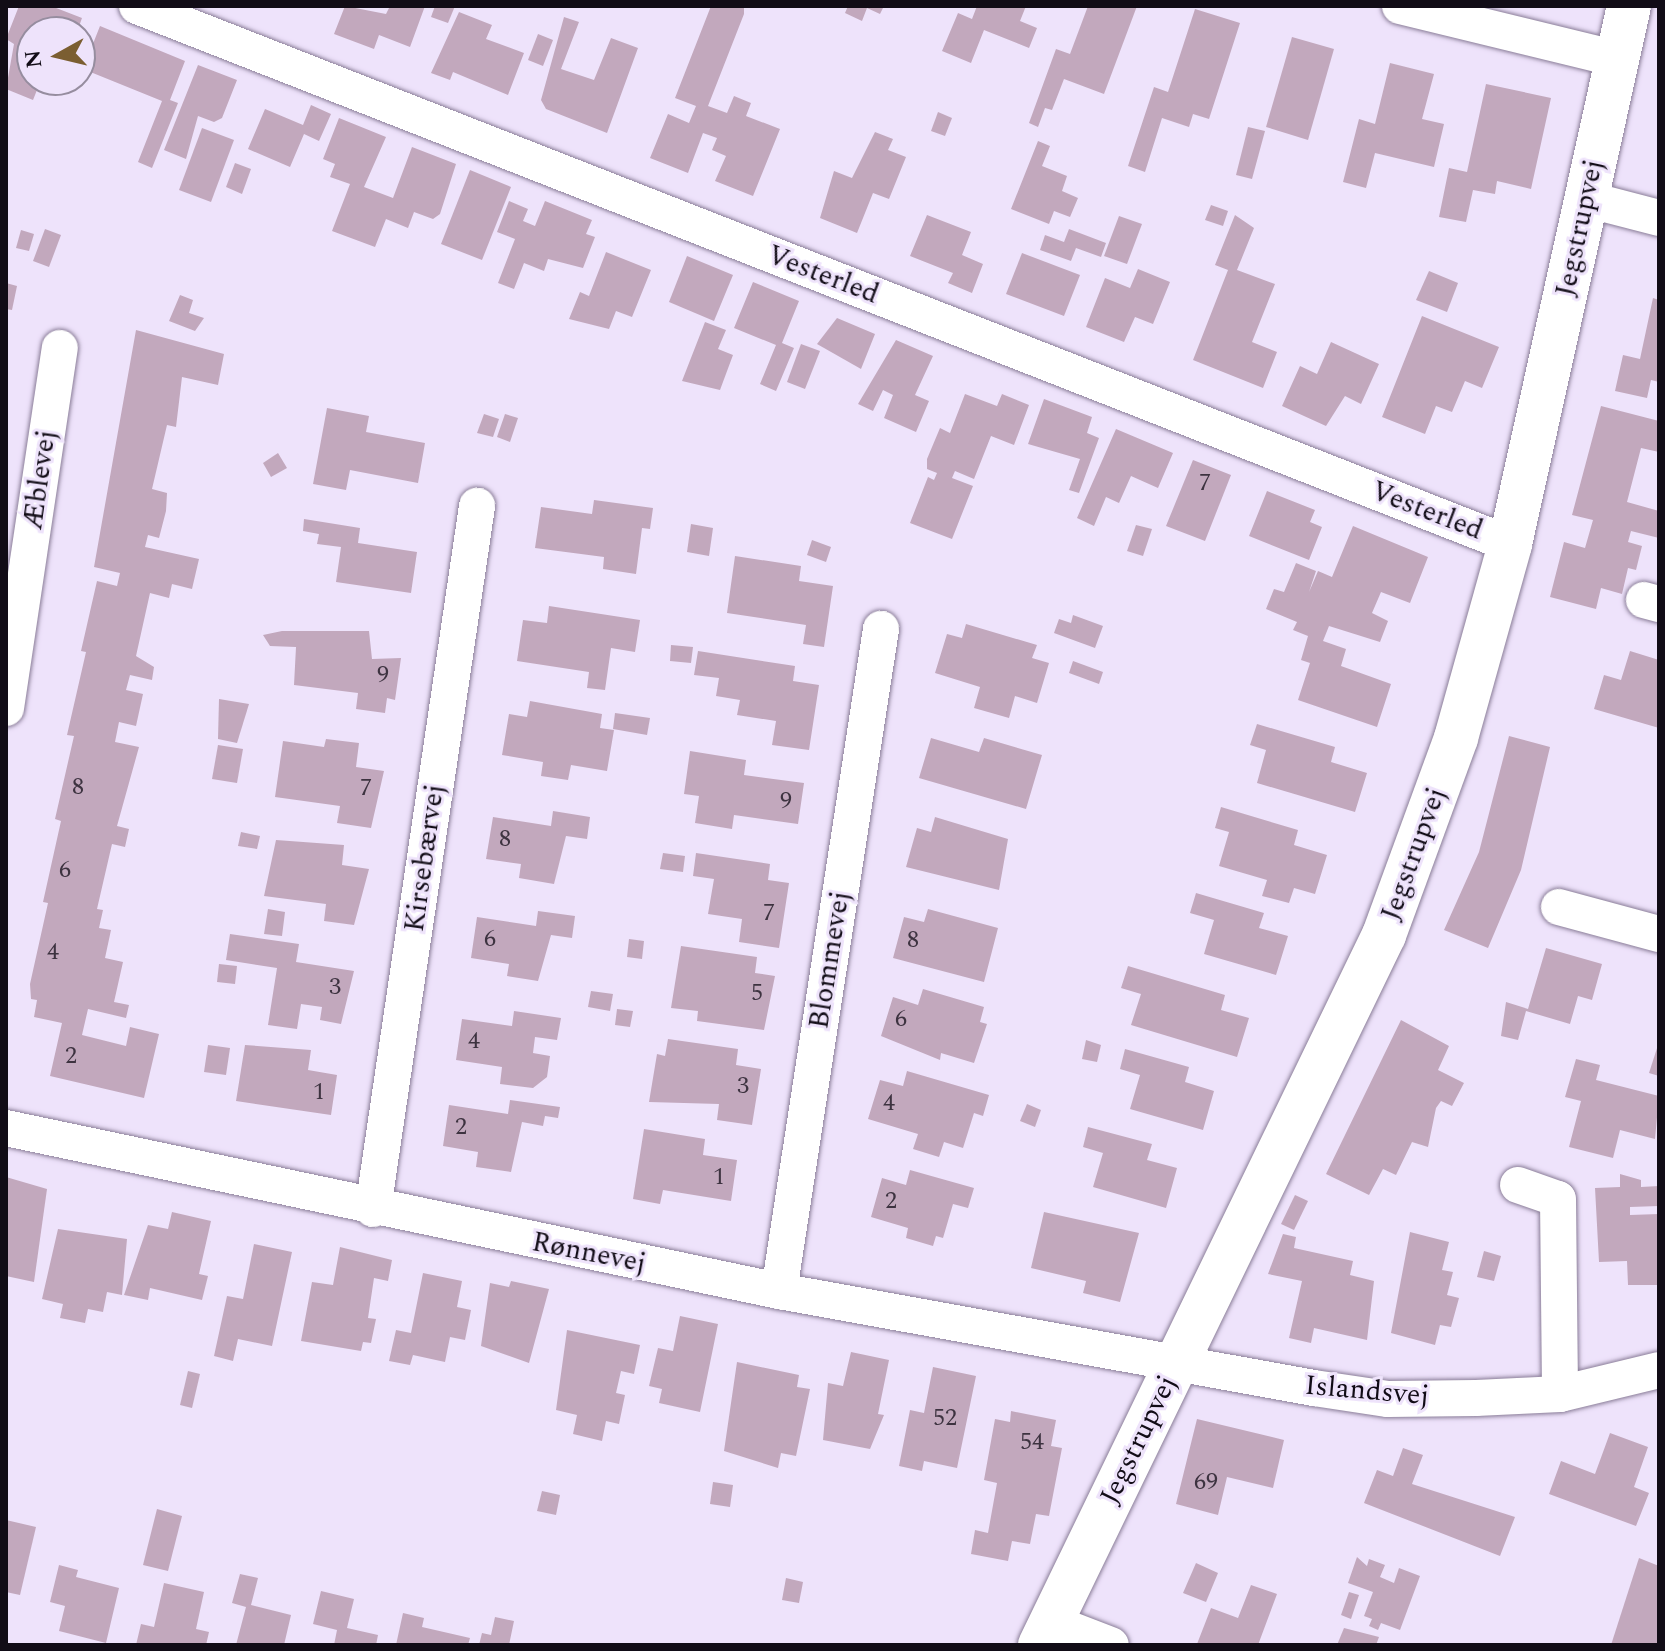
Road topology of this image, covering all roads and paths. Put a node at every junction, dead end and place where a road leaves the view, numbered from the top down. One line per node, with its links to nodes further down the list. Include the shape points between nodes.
1 (137, 6): 9 (street, Vesterled)
2 (1400, 6): 4 (street)
3 (1629, 6): 4 (street, Jegstrupvej)
4 (1617, 59): 5 (street, Jegstrupvej)
5 (1586, 199): 6 (street); 9 (street, Jegstrupvej)
6 (1659, 218)
7 (60, 348): 11 (street, Æblevej)
8 (477, 506): 16 (street, Kirsebærvej)
9 (1510, 544): 18 (street, Jegstrupvej, via 1456,738 1384,935)
10 (881, 629): 17 (street, Blommevej)
11 (6, 708)
12 (1559, 907): 13 (street)
13 (1659, 934)
14 (6, 1128): 16 (street, Rønnevej)
15 (1518, 1185): 20 (street, via 1558,1199)
16 (373, 1209): 17 (street, Rønnevej)
17 (779, 1291): 18 (street, Rønnevej)
18 (1175, 1364): 20 (street, Islandsvej, via 1388,1399); 21 (street, Jegstrupvej)
19 (1659, 1370): 20 (street, Islandsvej)
20 (1560, 1394)
21 (1045, 1634): 22 (street)
22 (1111, 1645)

